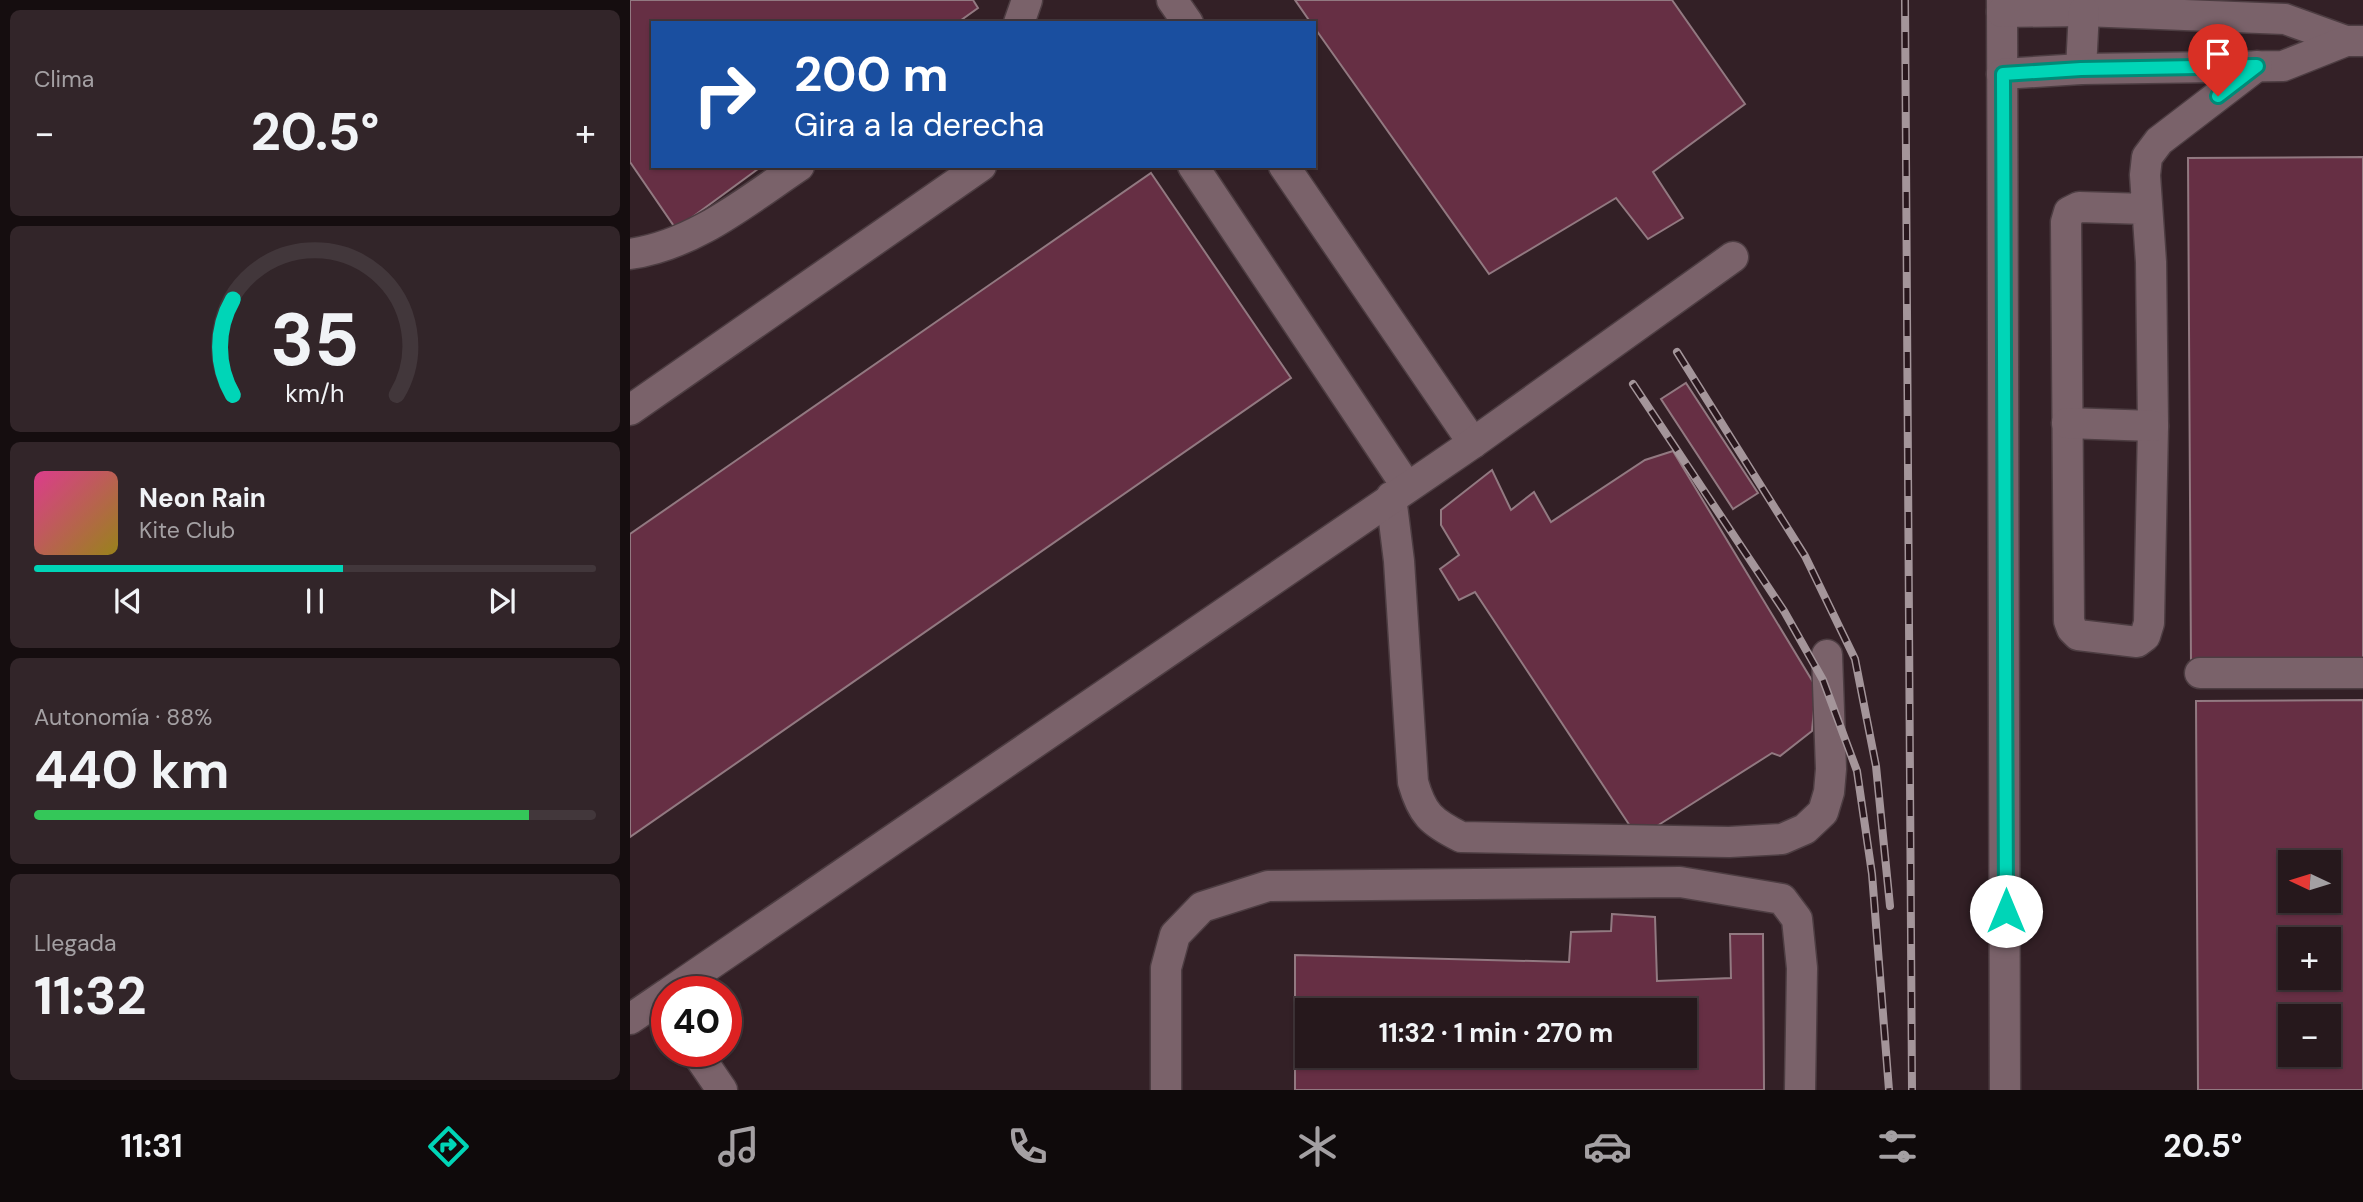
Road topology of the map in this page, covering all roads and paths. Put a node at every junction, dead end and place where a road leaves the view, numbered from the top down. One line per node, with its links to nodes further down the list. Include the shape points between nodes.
1 (1027, 0): 5 (street)
2 (1172, 0): 6 (street)
3 (2002, 6): 4 (street); 10 (street)
4 (2084, 10): 7 (street, via 2285,19); 9 (street)
5 (1020, 21)
6 (1187, 21)
7 (2354, 41): 8 (street, via 2283,66)
8 (2257, 66): 9 (street); 15 (street, via 2159,141 2147,157)
9 (2081, 69): 10 (street)
10 (2003, 74): 33 (street)
11 (796, 168): 16 (street, via 689,236)
12 (978, 168): 18 (street)
13 (1194, 168): 22 (street)
14 (1285, 168): 21 (street)
15 (2146, 209): 19 (street, via 2079,208 2069,212); 20 (street, via 2151,262)
16 (630, 254)
17 (1733, 257): 21 (street)
18 (630, 410)
19 (2067, 423): 20 (street); 20 (street, via 2068,610 2072,629 2090,638 2137,642 2145,636 2149,623)
20 (2152, 426)
21 (1473, 443): 22 (street)
22 (1399, 492): 23 (street, via 1413,782 1420,806 1435,824 1461,837 1729,842 1782,839 1805,829 1822,812 1829,792); 26 (street)
23 (1828, 655)
24 (2200, 673): 25 (street)
25 (2363, 673)
26 (699, 976)
27 (651, 1007): 28 (street)
28 (630, 1019)
29 (706, 1067): 30 (street)
30 (722, 1090)
31 (1166, 1090): 32 (street, via 1166,968 1175,936 1202,907 1268,886 1680,882 1782,899 1797,919 1802,968)
32 (1800, 1090)
33 (2005, 1090)

